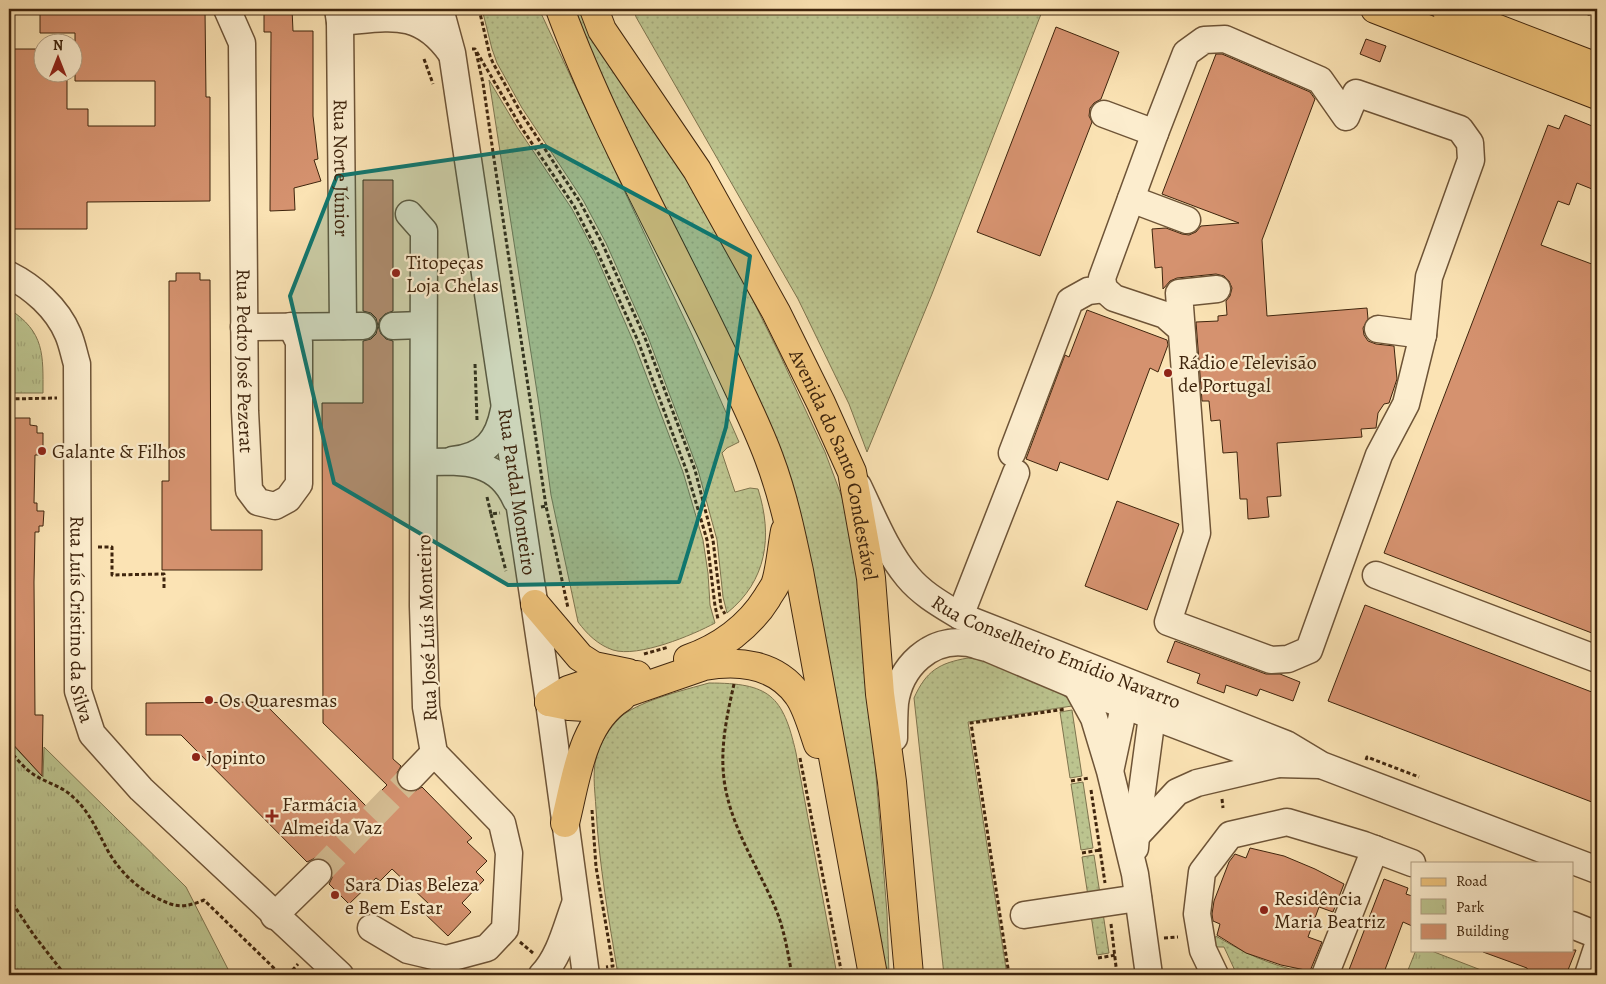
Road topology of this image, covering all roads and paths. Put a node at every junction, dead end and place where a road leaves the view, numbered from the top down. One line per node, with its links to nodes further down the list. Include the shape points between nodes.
1 (227, 9): 31 (street, Rua Pedro José Pezerat, via 242,43)
2 (440, 9): 15 (street, Rua Pardal Monteiro)
3 (479, 9): 53 (path, via 493,63 521,113 580,202 645,338 695,470 713,540 721,607)
4 (560, 9): 46 (main road, via 609,124 735,381 769,458)
5 (594, 9): 42 (main road, Avenida do Santo Condestável, via 602,30 697,170 776,312)
6 (1375, 9): 19 (main road)
7 (1446, 9): 17 (main road)
8 (1575, 9): 10 (path)
9 (1534, 10): 10 (path)
10 (1580, 11): 13 (path)
11 (396, 13): 12 (street); 15 (street, via 429,28 442,40)
12 (339, 15): 28 (street, Rua Norte Júnior, via 353,326)
13 (1597, 17)
14 (421, 51): 16 (path)
15 (463, 51): 16 (path); 38 (street, Rua Pardal Monteiro); 44 (path, via 483,83); 53 (path, via 521,127 574,206 596,249 638,341 688,472 707,540 719,627)
16 (424, 59): 18 (path)
17 (1597, 67)
18 (433, 86)
19 (1597, 94)
20 (1104, 114): 21 (street)
21 (1155, 133): 22 (street); 34 (street, via 1186,53 1204,40 1225,39 1320,80 1346,117 1356,93 1460,129 1470,143 1470,160 1429,277)
22 (1131, 199): 24 (street); 27 (street, via 1102,278)
23 (409, 214): 30 (street, Rua José Luís Monteiro, via 424,231)
24 (1187, 220)
25 (9, 275): 36 (street, Rua Luís Cristino da Silva, via 38,293 68,333 77,364)
26 (1217, 289): 32 (street, via 1179,293)
27 (1093, 292): 32 (street, via 1165,315); 39 (street); 52 (street, via 1070,301)
28 (291, 326): 31 (street); 31 (street, Rua Pedro José Pezerat, via 299,342 299,484 288,499 275,506 258,502 249,490)
29 (393, 326): 30 (street)
30 (422, 326): 41 (street, Rua José Luís Monteiro)
31 (244, 327)
32 (1181, 329): 34 (street, via 1197,533 1168,622 1271,660 1288,659 1308,650 1380,455 1406,404)
33 (1378, 329): 34 (street)
34 (1423, 335)
35 (475, 362): 40 (path)
36 (78, 398): 37 (path); 47 (street, Rua Luís Cristino da Silva)
37 (9, 399)
38 (505, 406): 41 (street, via 494,439 483,451 464,459); 45 (street, Rua Pardal Monteiro)
39 (1037, 416)
40 (477, 430)
41 (436, 462): 45 (street, via 480,465 499,474 511,488); 68 (street, Rua José Luís Monteiro, via 423,606 426,707)
42 (852, 472): 52 (street, Rua Conselheiro Emídio Navarro, via 890,550 908,577 931,598); 74 (main road, Avenida do Santo Condestável, via 872,578 880,694)
43 (485, 493): 45 (path, via 491,514)
44 (546, 506): 45 (path); 51 (path)
45 (520, 510): 50 (street, Rua Pardal Monteiro)
46 (788, 517): 53 (main road, via 775,585 749,621); 76 (main road)
47 (78, 547): 49 (path, via 112,547 112,575 164,574); 90 (street, Rua Luís Cristino da Silva, via 78,692 92,734 141,789)
48 (1376, 576): 55 (street)
49 (164, 590)
50 (535, 604): 56 (main road, via 580,657 594,666); 62 (street, Rua Pardal Monteiro)
51 (569, 613)
52 (960, 616): 61 (street, Rua Conselheiro Emídio Navarro)
53 (732, 635): 56 (main road, via 700,655)
54 (673, 646): 56 (path)
55 (1597, 659)
56 (636, 674): 62 (main road, via 585,707); 76 (main road, via 720,663 756,666 772,672 799,696); 77 (main road, via 593,730 582,753)
57 (726, 682): 58 (path)
58 (734, 682): 59 (path); 103 (path, via 723,753 728,799 777,913)
59 (742, 684)
60 (1077, 687): 63 (street, Rua Conselheiro Emídio Navarro); 71 (street, via 1094,718); 74 (street, Rua Conselheiro Emídio Navarro, via 968,643 940,645 924,652 911,664 901,681 895,702)
61 (1144, 688): 63 (street); 65 (street); 70 (street, Rua Conselheiro Emídio Navarro, via 1286,744)
62 (549, 702): 77 (street, Rua Pardal Monteiro)
63 (1124, 706): 65 (street, Rua Conselheiro Emídio Navarro); 71 (street)
64 (1060, 710): 107 (path, via 971,723)
65 (1152, 716): 69 (street, Rua Conselheiro Emídio Navarro); 78 (street)
66 (9, 750): 101 (path, via 32,774 65,790 83,807 119,867 136,885 176,906 189,906 204,900)
67 (798, 750): 104 (path)
68 (434, 753): 72 (street); 92 (street, via 502,824 509,853 505,929 487,948 446,959 408,950)
69 (1278, 764): 70 (street, Rua Conselheiro Emídio Navarro); 78 (street, via 1197,783 1177,792)
70 (1321, 765): 83 (street, Rua Conselheiro Emídio Navarro)
71 (1096, 773): 73 (path); 80 (path); 85 (street)
72 (411, 776)
73 (1071, 781)
74 (892, 782): 106 (main road, Avenida do Santo Condestável)
75 (592, 809): 99 (path, via 596,867 613,966)
76 (844, 814): 105 (main road)
77 (565, 823): 87 (street, Rua Pardal Monteiro)
78 (1136, 836): 85 (street)
79 (1375, 849): 82 (street); 110 (street, via 1287,822 1230,835 1202,872 1197,914 1203,950); 111 (street)
80 (1100, 850): 81 (path); 88 (path)
81 (1082, 853)
82 (1411, 863)
83 (1597, 870)
84 (318, 873): 90 (street)
85 (1137, 886): 88 (street); 109 (street)
86 (9, 898): 100 (path)
87 (576, 901): 98 (street, via 556,954 547,970); 99 (street, Rua Pardal Monteiro)
88 (1108, 903): 89 (street); 96 (path)
89 (1024, 915)
90 (274, 916): 102 (street, Rua Luís Cristino da Silva)
91 (1574, 926): 93 (street)
92 (371, 928)
93 (1597, 934)
94 (519, 941): 98 (path)
95 (1597, 948): 112 (street)
96 (1116, 955): 97 (path); 108 (path)
97 (1098, 958)
98 (541, 967)
99 (585, 973)
100 (65, 975)
101 (281, 975)
102 (340, 975)
103 (792, 975)
104 (842, 975)
105 (873, 975)
106 (909, 975)
107 (1009, 975)
108 (1117, 975)
109 (1149, 975)
110 (1215, 975)
111 (1325, 975)
112 (1588, 975)

